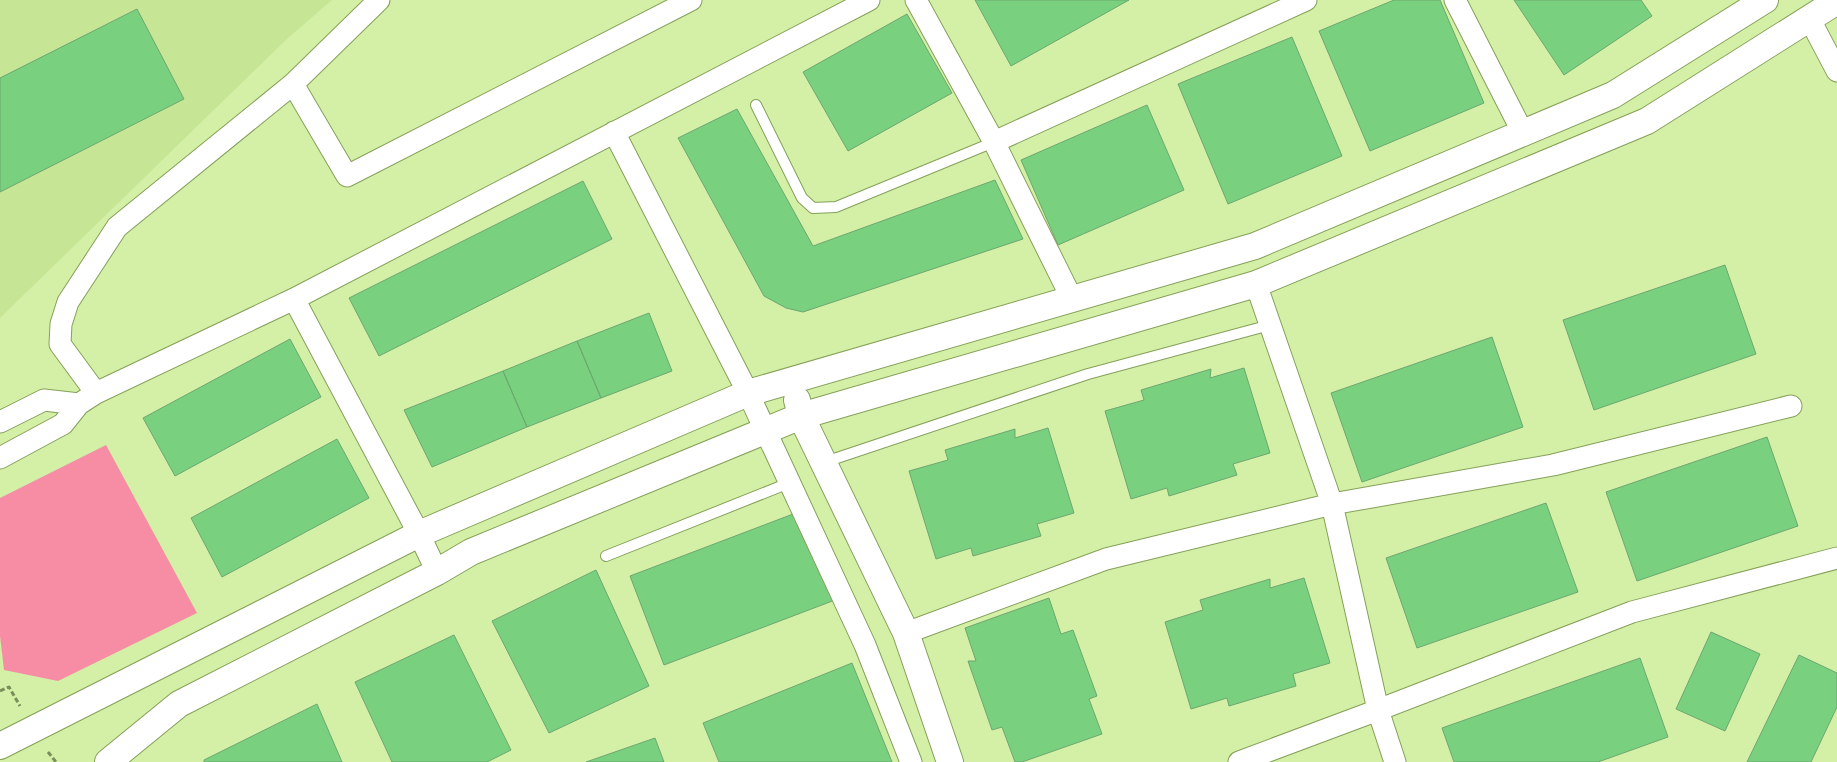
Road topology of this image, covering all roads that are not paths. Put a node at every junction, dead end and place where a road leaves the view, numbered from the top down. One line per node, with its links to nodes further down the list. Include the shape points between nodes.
1 (379, 0): 11 (street)
2 (691, 0): 11 (street, via 347,176)
3 (869, 0): 13 (street)
4 (916, 0): 15 (street)
5 (1306, 0): 15 (street)
6 (1455, 0): 14 (street)
7 (1765, 0): 14 (street, via 1613,95)
8 (1837, 1): 9 (street)
9 (1809, 18): 10 (street); 16 (street, via 1647,120)
10 (1837, 71)
11 (293, 84): 22 (street, via 117,227 68,302 61,324 60,344)
12 (756, 104): 15 (lane, via 802,198 813,208 836,207)
13 (614, 132): 17 (street); 21 (street)
14 (1523, 133): 18 (street, via 1256,246)
15 (994, 142): 18 (street)
16 (1256, 284): 19 (street); 24 (street)
17 (294, 299): 22 (street); 31 (street)
18 (1072, 299): 20 (street)
19 (1270, 325): 28 (lane, via 1088,374); 30 (street)
20 (791, 380): 21 (street); 24 (street)
21 (748, 392): 26 (street); 31 (street)
22 (87, 398): 25 (street, via 44,400); 27 (street, via 62,424)
23 (1792, 406): 30 (street, via 1554,465)
24 (801, 416): 26 (street); 28 (street)
25 (0, 422)
26 (765, 431): 29 (street); 34 (street, via 471,552)
27 (0, 458)
28 (824, 462): 35 (street)
29 (789, 483): 32 (lane); 39 (street, via 865,645)
30 (1332, 504): 35 (street, via 1106,559); 36 (street)
31 (419, 534): 34 (street); 37 (street)
32 (606, 556)
33 (1837, 558): 36 (street, via 1632,612)
34 (437, 572): 38 (street, via 178,704)
35 (906, 633): 40 (street)
36 (1378, 710): 41 (street); 42 (street)
37 (4, 748)
38 (108, 762)
39 (911, 762)
40 (950, 762)
41 (1239, 762)
42 (1395, 762)

